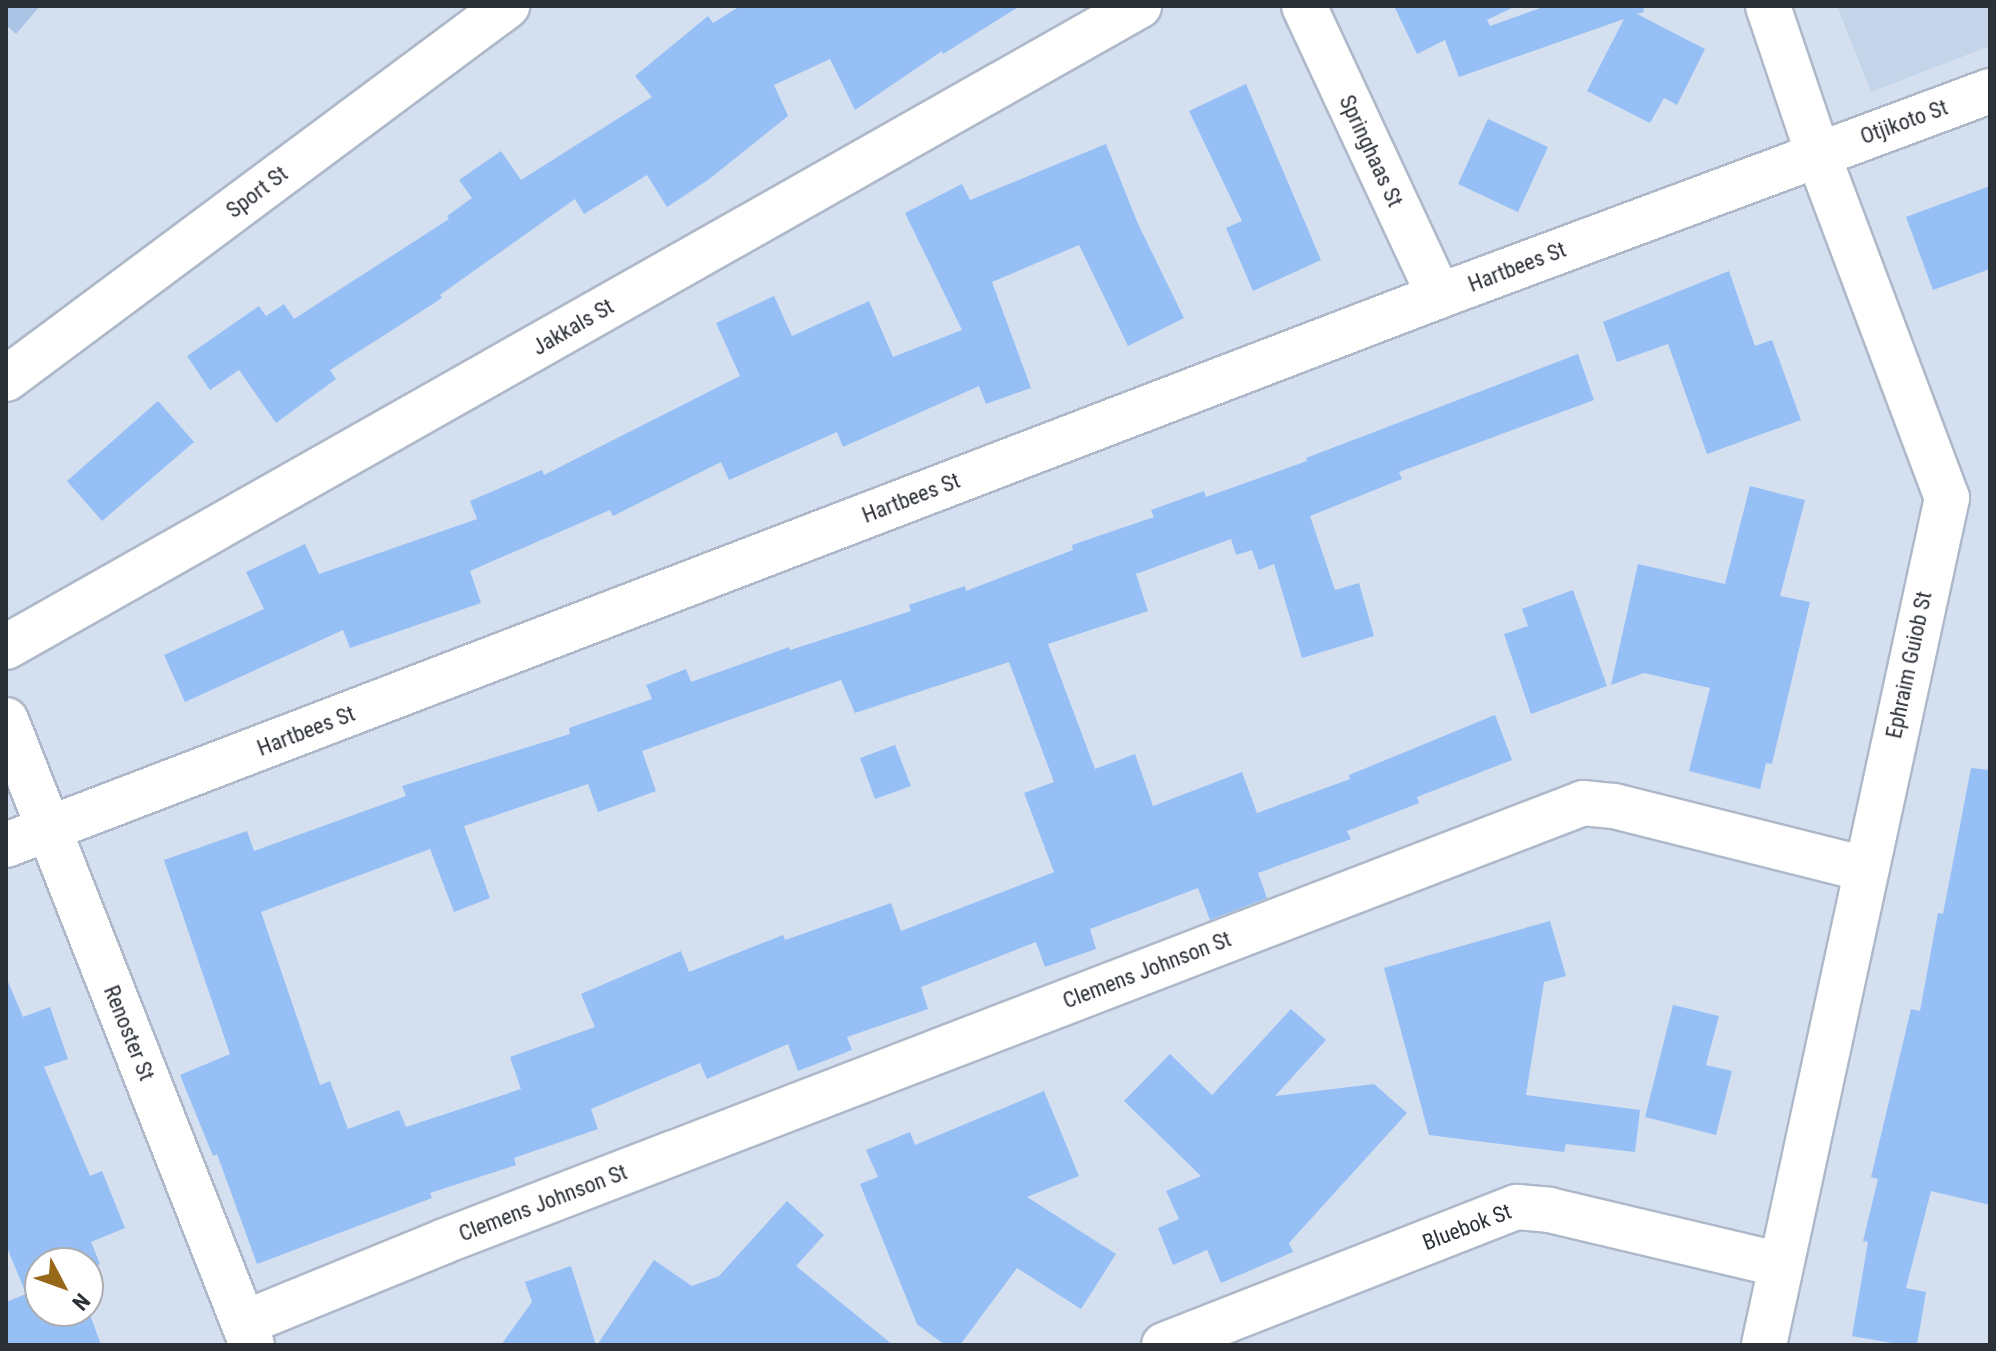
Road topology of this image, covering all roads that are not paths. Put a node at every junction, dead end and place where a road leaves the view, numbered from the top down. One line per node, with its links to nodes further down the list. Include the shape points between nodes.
1 (507, 6): 8 (street, Sport St)
2 (1139, 6): 9 (street, Jakkals St)
3 (1304, 6): 7 (street, Springhaas St)
4 (1768, 6): 6 (street, Ephraim Guiob St)
5 (1990, 91): 6 (street, Otjikoto St)
6 (1818, 154): 7 (street, Hartbees St); 13 (street, Ephraim Guiob St, via 1947,498)
7 (1439, 296): 11 (street, Hartbees St)
8 (6, 379)
9 (6, 647)
10 (6, 720): 11 (street, Renoster St)
11 (48, 830): 12 (street, Hartbees St); 15 (street, Renoster St)
12 (6, 845)
13 (1865, 869): 14 (street, Ephraim Guiob St); 15 (street, Clemens Johnson St, via 1614,806 1583,803 442,1242)
14 (1781, 1265): 16 (street, Bluebok St, via 1517,1207); 17 (street, Ephraim Guiob St)
15 (248, 1334)
16 (1164, 1345)
17 (1764, 1345)

